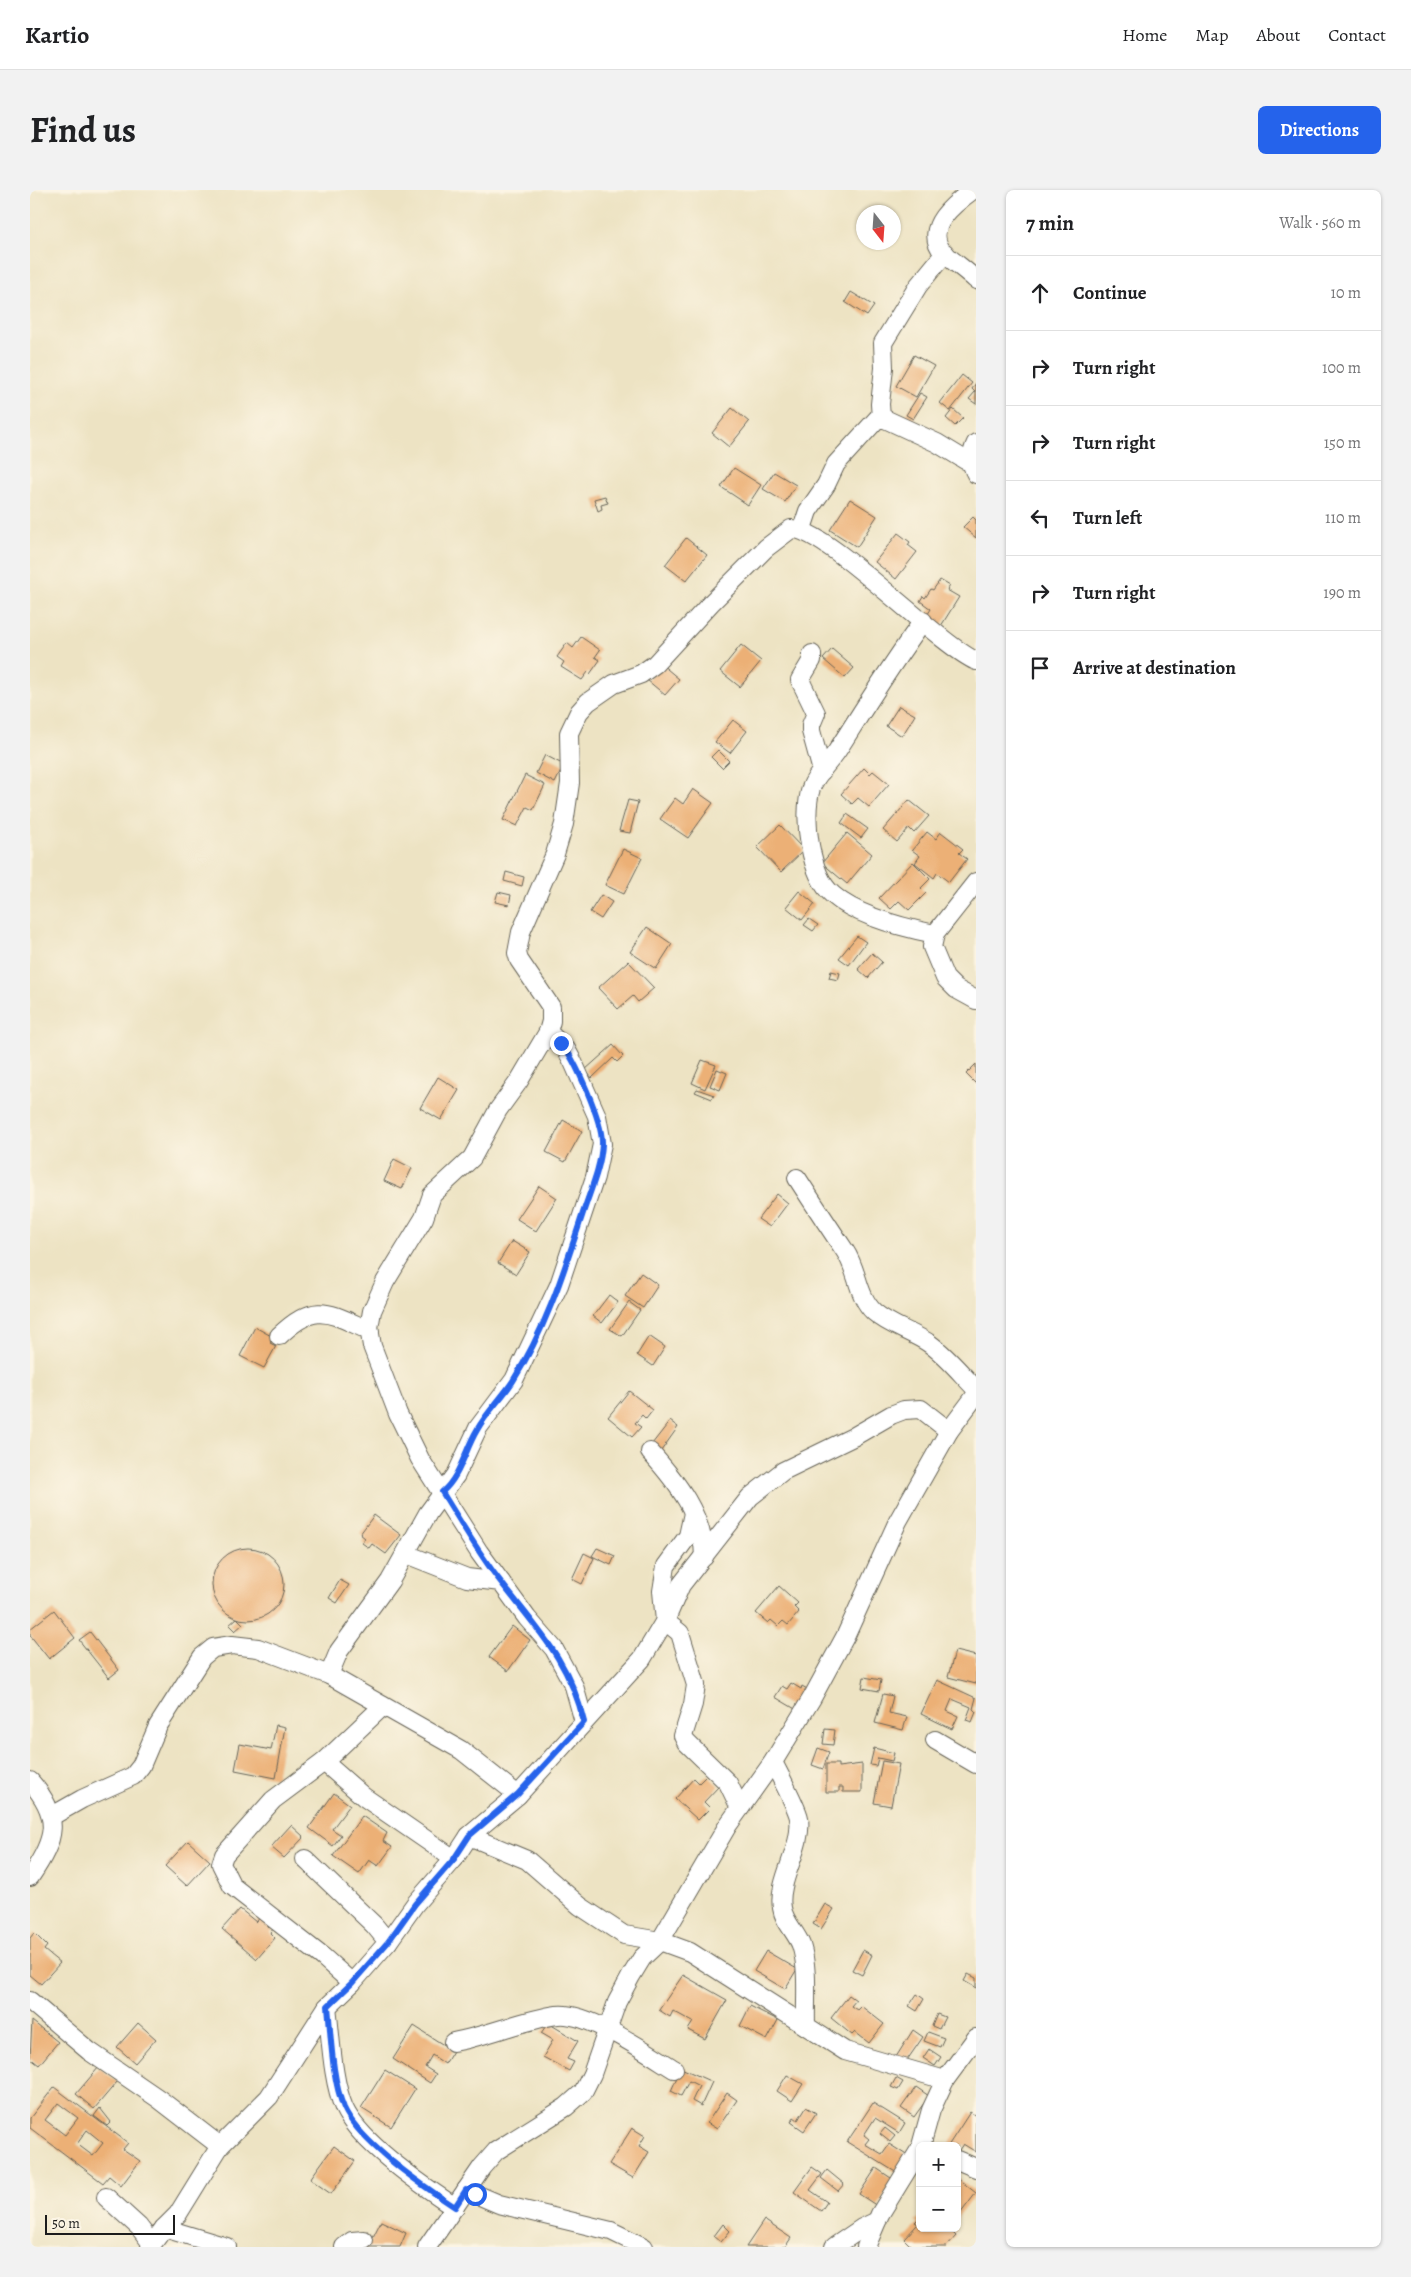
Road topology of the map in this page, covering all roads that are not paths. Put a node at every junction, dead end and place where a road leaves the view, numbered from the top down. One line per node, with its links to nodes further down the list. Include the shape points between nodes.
1 (973, 190): 2 (street, via 955,204 936,228 936,240)
2 (945, 253): 3 (street); 4 (street, via 918,286 883,344)
3 (976, 280)
4 (881, 418): 6 (street, via 937,443); 7 (street, via 836,464 808,511)
5 (976, 443): 6 (street, via 972,453)
6 (974, 467)
7 (802, 529): 8 (street); 15 (street, via 786,531 711,603 655,664 593,698 572,724 568,745 570,783 564,824 555,854 528,912 517,953 551,1007 552,1021)
8 (923, 621): 10 (street, via 951,646); 11 (street, via 895,658)
9 (812, 654): 11 (street, via 812,660 800,680 816,712 811,731)
10 (976, 661)
11 (822, 771): 13 (street, via 811,788 808,828 810,848 822,884 845,903 900,926)
12 (976, 882): 13 (street)
13 (935, 934): 14 (street, via 932,947 945,978 956,989)
14 (976, 1000)
15 (548, 1032): 17 (street, via 498,1110 472,1158 432,1195 424,1218 385,1282 372,1311); 23 (street, via 566,1049 597,1116 602,1134 600,1158 547,1314 514,1380 478,1428 456,1475)
16 (797, 1178): 19 (street, via 853,1265 865,1302 875,1312 951,1361)
17 (370, 1332): 18 (street, via 339,1316 319,1313 291,1324); 23 (street, via 372,1346 407,1433)
18 (279, 1336)
19 (976, 1390)
20 (976, 1395): 21 (street)
21 (949, 1431): 26 (street, via 921,1409 891,1415 783,1471 762,1486); 34 (street, via 898,1521 842,1642)
22 (650, 1452): 24 (street, via 670,1473)
23 (442, 1492): 25 (street); 27 (street)
24 (693, 1513): 26 (street, via 698,1521); 28 (street, via 688,1536 664,1571)
25 (406, 1554): 27 (street, via 467,1578); 29 (street, via 339,1652)
26 (704, 1557): 28 (street, via 681,1585)
27 (501, 1582): 31 (street, via 554,1649 574,1686)
28 (665, 1621): 31 (street, via 642,1659); 38 (street, via 680,1633 696,1685 683,1736 728,1783)
29 (329, 1675): 30 (street); 39 (street, via 258,1648 232,1645 213,1648 196,1664 161,1720 137,1772 126,1781 82,1799)
30 (383, 1706): 33 (street); 37 (street, via 461,1750)
31 (584, 1722): 37 (street)
32 (935, 1740): 35 (street)
33 (324, 1762): 42 (street, via 345,1783); 46 (street, via 273,1800 224,1855 221,1864 232,1886)
34 (773, 1762): 38 (street); 49 (street, via 799,1820 796,1844 782,1892 782,1907 802,1948)
35 (976, 1764)
36 (30, 1781): 39 (street, via 50,1808)
37 (518, 1794): 40 (street)
38 (740, 1808): 44 (street)
39 (52, 1816): 43 (street, via 52,1830)
40 (469, 1836): 42 (street); 44 (street, via 528,1860 580,1906 624,1936)
41 (305, 1859): 45 (street)
42 (454, 1859): 45 (street, via 415,1904)
43 (30, 1878)
44 (660, 1941): 49 (street, via 690,1952); 50 (street, via 642,1958 631,1976)
45 (388, 1942): 46 (street)
46 (352, 1983): 48 (street)
47 (30, 2001): 56 (street, via 89,2051)
48 (328, 2006): 56 (street, via 269,2097); 62 (street, via 337,2082 341,2101 352,2121 390,2160)
49 (806, 2026): 54 (street, via 845,2051)
50 (606, 2030): 52 (street, via 575,2017 559,2015 479,2038); 53 (street); 60 (street, via 583,2092 566,2107 496,2151)
51 (976, 2038): 54 (street)
52 (453, 2042)
53 (674, 2069)
54 (945, 2080): 55 (street, via 931,2110)
55 (922, 2142)
56 (220, 2146): 64 (street, via 178,2214)
57 (916, 2155): 63 (street)
58 (961, 2162): 59 (street)
59 (976, 2168)
60 (466, 2190): 62 (street); 70 (street, via 499,2204 601,2228)
61 (106, 2198): 66 (street, via 139,2227)
62 (455, 2207): 69 (street)
63 (877, 2221): 71 (street); 72 (street)
64 (164, 2228): 66 (street); 67 (street)
65 (364, 2240): 68 (street, via 352,2241)
66 (151, 2246)
67 (227, 2247)
68 (344, 2247)
69 (427, 2247)
70 (644, 2247)
71 (834, 2247)
72 (866, 2247)

